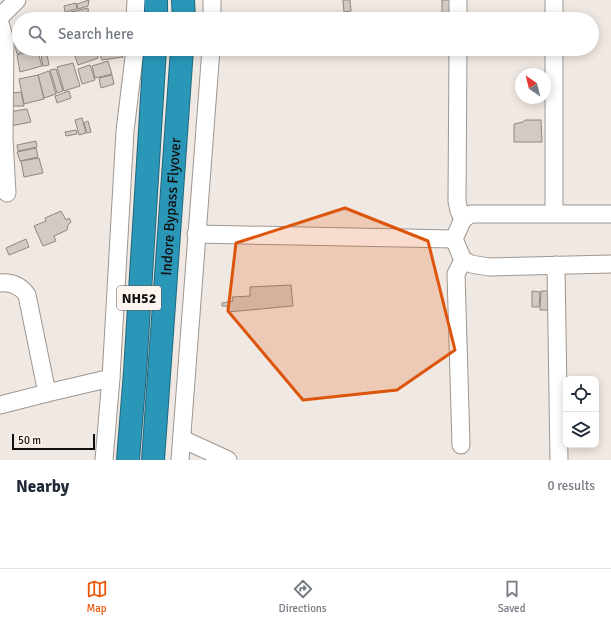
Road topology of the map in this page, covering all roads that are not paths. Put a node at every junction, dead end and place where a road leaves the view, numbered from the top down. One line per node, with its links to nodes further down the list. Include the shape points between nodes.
1 (17, 0): 14 (street)
2 (136, 0): 8 (street)
3 (156, 0): 9 (highway)
4 (183, 0): 10 (highway)
5 (212, 0): 11 (street)
6 (458, 0): 12 (street)
7 (554, 0): 13 (street)
8 (135, 12)
9 (156, 12)
10 (184, 12)
11 (212, 12)
12 (458, 12)
13 (554, 12)
14 (0, 17)
15 (0, 23): 22 (street, via 5,41 4,138)
16 (134, 56): 32 (street, via 125,131)
17 (155, 56): 39 (highway, Indore Bypass Flyover / NH52)
18 (182, 56): 40 (highway, Indore Bypass Flyover / NH52)
19 (210, 56): 26 (street)
20 (458, 56): 25 (street, via 457,201)
21 (554, 56): 23 (street)
22 (8, 193)
23 (554, 213): 24 (street); 25 (street, via 471,214)
24 (611, 214)
25 (463, 219): 27 (street)
26 (196, 234): 27 (street); 35 (street)
27 (454, 238): 28 (street)
28 (463, 260): 30 (street, via 470,264 489,267); 36 (street, via 456,274)
29 (611, 264): 30 (street)
30 (556, 265): 43 (street)
31 (0, 283): 33 (street, via 8,282 17,286 27,295)
32 (111, 378): 33 (street); 37 (street)
33 (47, 393): 34 (street)
34 (0, 405)
35 (182, 439): 38 (street); 41 (street)
36 (461, 445)
37 (104, 453)
38 (202, 454): 42 (street)
39 (128, 460)
40 (153, 460)
41 (180, 460)
42 (228, 460)
43 (559, 460)

